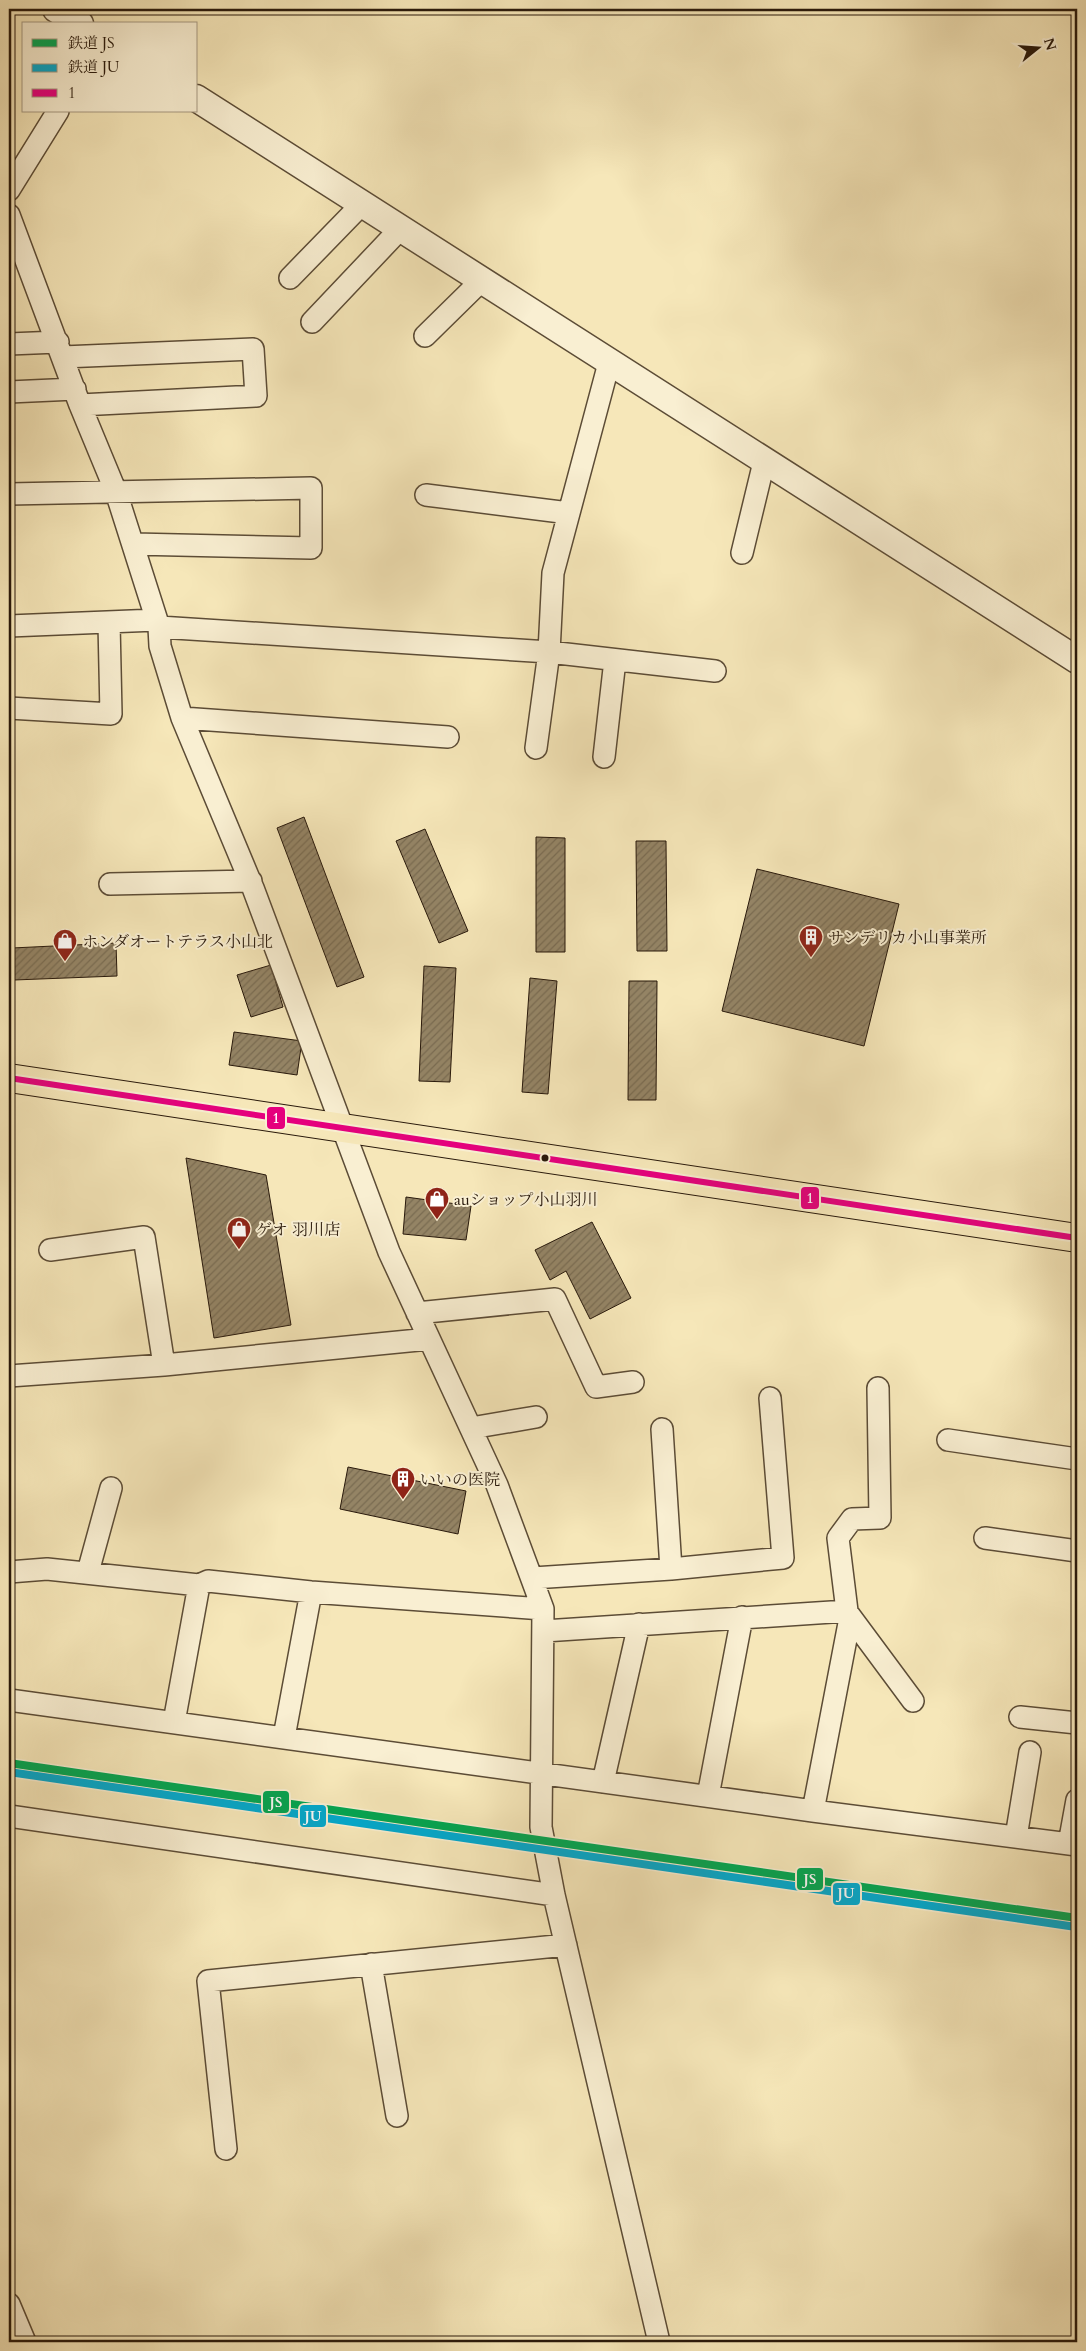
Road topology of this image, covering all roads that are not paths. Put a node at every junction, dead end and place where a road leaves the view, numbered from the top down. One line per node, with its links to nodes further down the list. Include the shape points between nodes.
1 (56, 9): 2 (street)
2 (77, 22)
3 (198, 99): 6 (street)
4 (57, 112): 5 (street)
5 (9, 190)
6 (362, 204): 8 (street); 9 (street)
7 (9, 215): 14 (street)
8 (401, 228): 10 (street); 11 (street)
9 (290, 278)
10 (482, 280): 12 (street); 15 (street)
11 (312, 322)
12 (425, 336)
13 (9, 344): 14 (street)
14 (61, 349): 17 (street); 17 (street, via 252,349 256,396)
15 (609, 363): 18 (street); 22 (street)
16 (9, 392): 17 (street)
17 (78, 397): 19 (street)
18 (764, 462): 24 (street); 30 (street)
19 (116, 492): 20 (street); 23 (street); 23 (street, via 311,488 311,548)
20 (9, 494)
21 (426, 495): 22 (street)
22 (569, 513): 28 (street, via 553,573)
23 (134, 544): 26 (street)
24 (742, 553)
25 (109, 623): 26 (street); 27 (street); 32 (street, via 111,714)
26 (158, 623): 28 (street); 33 (street, via 160,646)
27 (9, 626)
28 (549, 652): 29 (street); 35 (street)
29 (615, 660): 31 (street); 36 (street)
30 (1077, 660)
31 (715, 671)
32 (9, 708)
33 (182, 718): 34 (street); 37 (street)
34 (448, 737)
35 (536, 748)
36 (604, 757)
37 (250, 880): 38 (street); 40 (street)
38 (110, 884)
39 (9, 1078): 40 (highway)
40 (344, 1128): 41 (highway); 43 (street, via 389,1252)
41 (1077, 1238)
42 (50, 1250): 45 (street, via 144,1237)
43 (417, 1313): 44 (street); 47 (street, via 555,1299 596,1387)
44 (429, 1339): 45 (street); 51 (street)
45 (164, 1365): 46 (street)
46 (9, 1376)
47 (633, 1382)
48 (878, 1388): 65 (street, via 880,1518 852,1519 838,1538)
49 (770, 1398): 58 (street, via 783,1558)
50 (536, 1417): 51 (street)
51 (471, 1428): 61 (street, via 498,1485)
52 (662, 1429): 58 (street)
53 (948, 1440): 54 (street)
54 (1077, 1459)
55 (111, 1488): 60 (street)
56 (985, 1538): 57 (street)
57 (1077, 1551)
58 (671, 1569): 61 (street)
59 (9, 1572): 60 (street, via 47,1569)
60 (88, 1572): 62 (street)
61 (532, 1578): 64 (street)
62 (199, 1585): 63 (street, via 208,1581); 72 (street)
63 (311, 1592): 64 (street); 74 (street)
64 (543, 1609): 68 (street)
65 (848, 1615): 66 (street); 70 (street); 80 (street)
66 (742, 1618): 67 (street); 78 (street)
67 (639, 1624): 68 (street); 77 (street)
68 (544, 1630): 76 (street)
69 (9, 1700): 72 (street)
70 (913, 1701)
71 (1020, 1717): 73 (street)
72 (174, 1722): 74 (street)
73 (1077, 1723)
74 (284, 1737): 76 (street)
75 (1030, 1752): 82 (street)
76 (541, 1773): 77 (street); 84 (street, via 541,1827)
77 (603, 1782): 78 (street)
78 (708, 1796): 80 (street)
79 (1077, 1800): 83 (street)
80 (813, 1812): 82 (street)
81 (9, 1816): 84 (street)
82 (1016, 1836): 83 (street)
83 (1073, 1844)
84 (554, 1895): 85 (street)
85 (566, 1945): 86 (street); 91 (street)
86 (371, 1964): 87 (street); 88 (street, via 208,1981)
87 (398, 2116)
88 (226, 2149)
89 (9, 2304): 90 (street)
90 (25, 2342)
91 (659, 2342)

